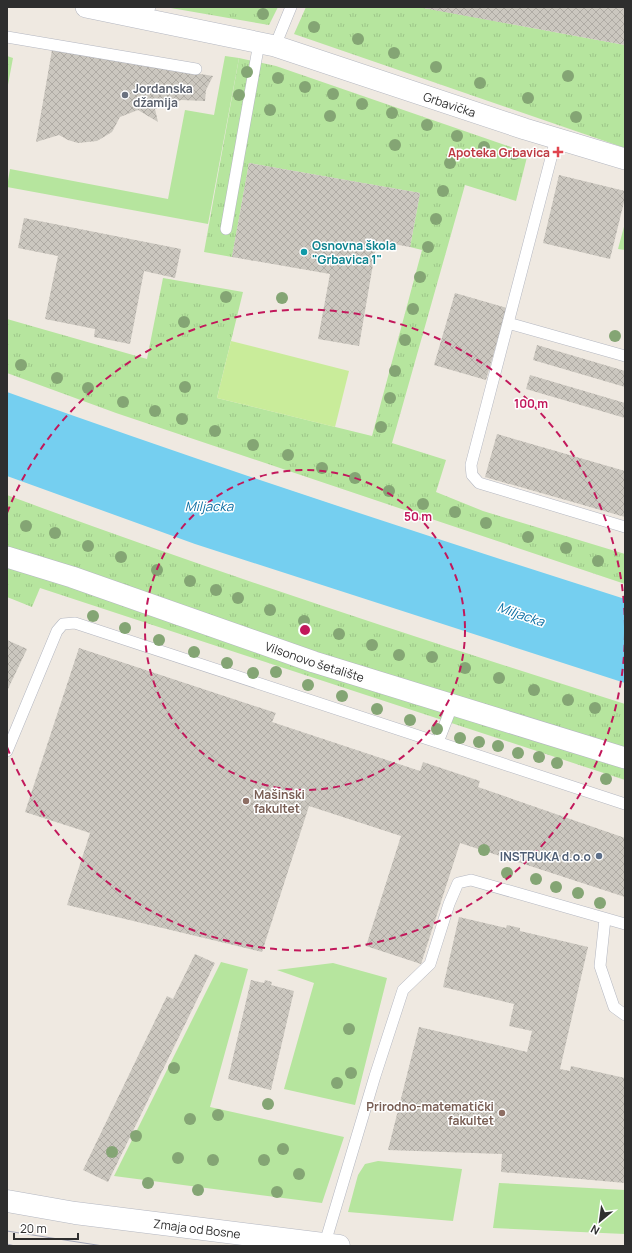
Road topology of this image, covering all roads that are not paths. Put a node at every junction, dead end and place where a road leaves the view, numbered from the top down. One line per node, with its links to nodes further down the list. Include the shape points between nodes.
1 (86, 7): 3 (street, Grbavička)
2 (291, 7): 5 (lane)
3 (146, 13): 5 (street, Grbavička)
4 (7, 37): 6 (lane)
5 (267, 44): 7 (street, Grbavička); 9 (lane)
6 (196, 69)
7 (556, 139): 8 (street, Grbavička); 10 (lane)
8 (625, 160)
9 (226, 229)
10 (508, 323): 11 (lane); 12 (lane, via 471,465 472,475 479,483)
11 (625, 356)
12 (625, 527)
13 (7, 557): 14 (street, Vilsonovo šetalište, via 72,577 314,662)
14 (452, 706): 15 (lane); 17 (street, Vilsonovo šetalište)
15 (438, 742): 16 (lane, via 75,623 63,624 57,631); 18 (lane)
16 (7, 751)
17 (625, 758)
18 (625, 804)
19 (605, 919): 20 (lane); 21 (lane, via 600,966 614,1007); 23 (lane, via 471,880 458,883 430,964 403,990 375,1076)
20 (625, 924)
21 (625, 1015)
22 (7, 1201): 23 (main road, Zmaja od Bosne, via 75,1213)
23 (332, 1245)

